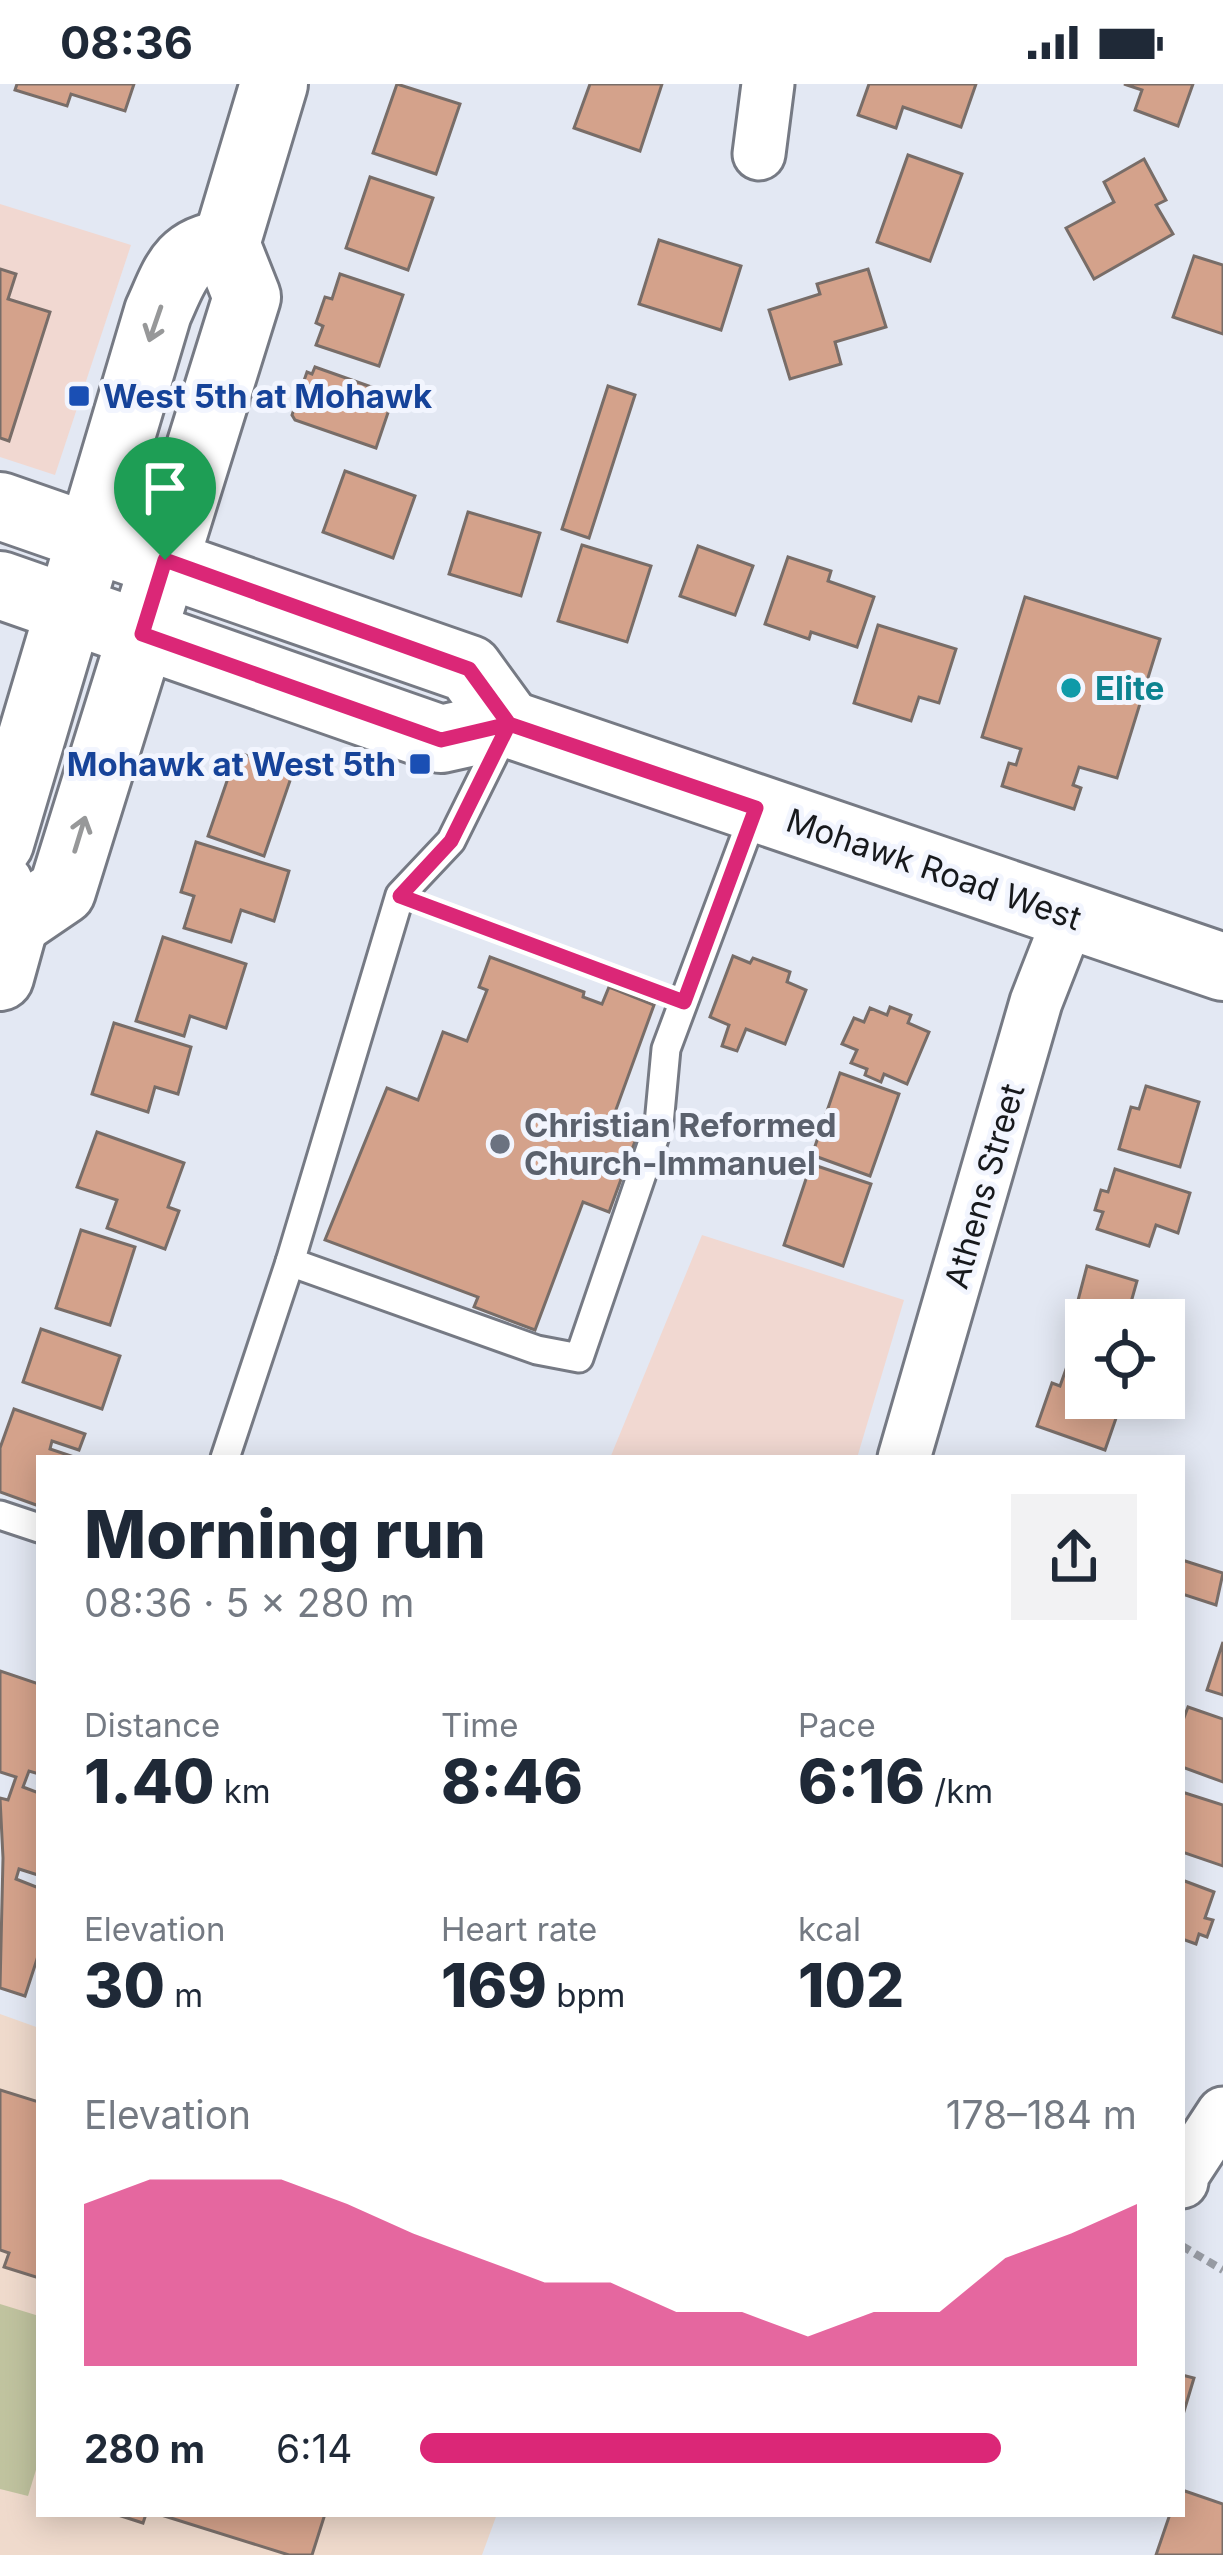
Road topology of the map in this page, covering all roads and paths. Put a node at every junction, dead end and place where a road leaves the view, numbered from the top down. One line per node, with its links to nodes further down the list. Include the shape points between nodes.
1 (274, 84): 4 (main road)
2 (768, 84): 3 (street)
3 (759, 154)
4 (226, 244): 6 (main road, one-way to 6, via 192,253 176,273); 7 (main road, via 247,297)
5 (0, 506): 6 (main road)
6 (90, 536): 7 (main road); 9 (main road)
7 (165, 560): 10 (main road); 11 (main road, via 469,669)
8 (0, 585): 9 (main road)
9 (68, 609): 10 (main road); 13 (main road)
10 (142, 634): 11 (main road, via 441,740); 16 (main road, one-way to 10, via 62,891)
11 (509, 724): 12 (main road, Mohawk Road West); 14 (lane, via 451,841)
12 (756, 808): 15 (main road, Mohawk Road West); 18 (lane)
13 (0, 843)
14 (400, 896): 18 (path); 19 (lane)
15 (1070, 915): 17 (main road, Mohawk Road West); 21 (street, Athens Street, via 1036,1003)
16 (5, 928)
17 (1223, 968)
18 (684, 1002): 19 (lane, via 666,1049 659,1124 579,1358)
19 (290, 1262): 20 (lane)
20 (226, 1455)
21 (905, 1455)
22 (0, 1515): 23 (lane)
23 (36, 1527)
24 (1223, 2113): 25 (street)
25 (1185, 2171)
26 (1185, 2248): 27 (path)
27 (1223, 2270)

